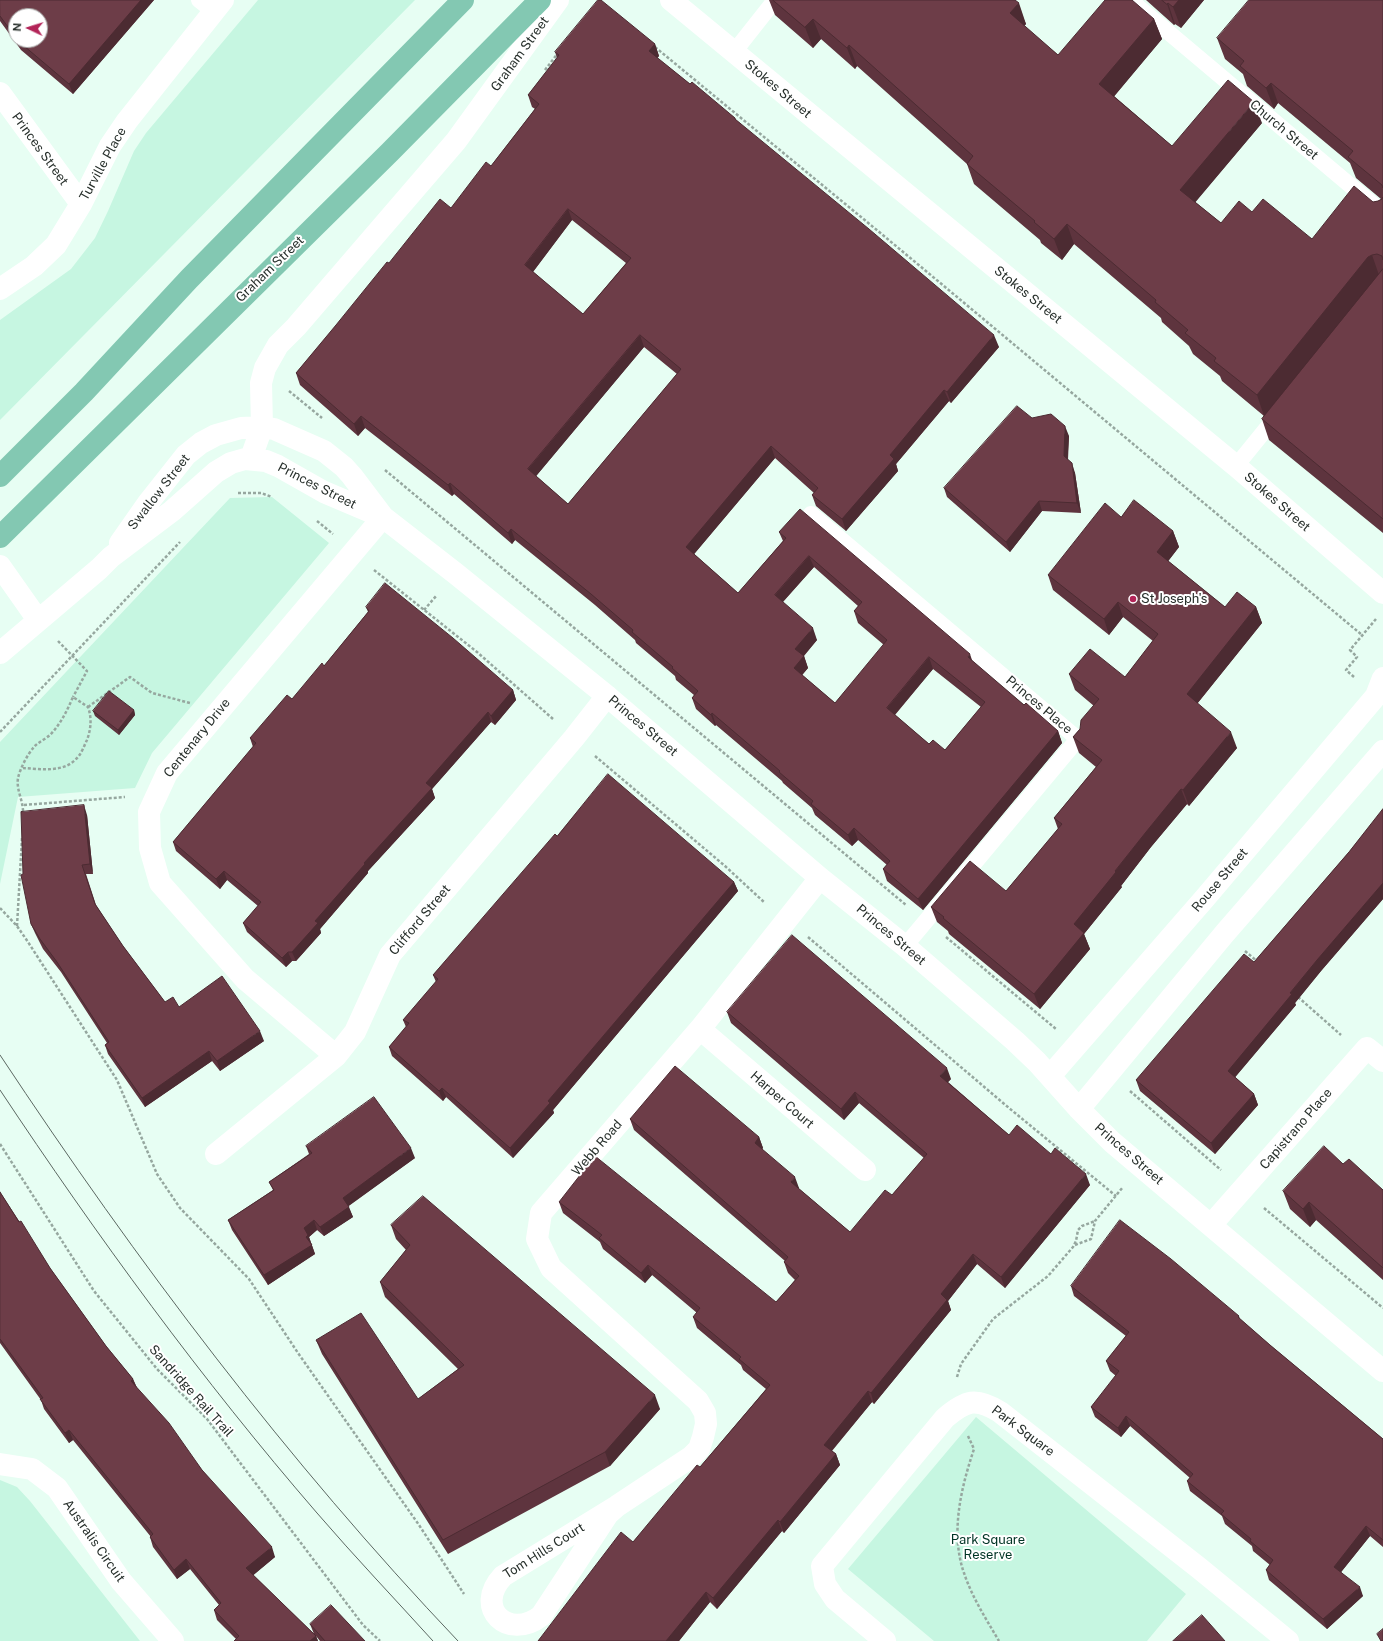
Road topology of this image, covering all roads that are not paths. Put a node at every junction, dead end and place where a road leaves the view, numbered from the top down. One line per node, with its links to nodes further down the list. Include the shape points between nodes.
1 (463, 0): 17 (main road)
2 (540, 0): 20 (main road, Graham Street, via 390,152)
3 (558, 0): 14 (street, Graham Street, via 456,141 273,352 261,383)
4 (671, 0): 8 (street, Stokes Street)
5 (775, 0): 8 (lane)
6 (1130, 0): 11 (lane, Church Street)
7 (212, 4): 10 (street, Turville Place, via 126,121 107,151)
8 (734, 52): 16 (street, Stokes Street)
9 (0, 93): 10 (street, Princes Street)
10 (81, 204): 12 (street, Turville Place, via 50,251 34,266)
11 (1383, 213)
12 (0, 289)
13 (1290, 399): 16 (lane)
14 (262, 427): 15 (street, Graham Street); 19 (street, Princes Street, via 328,453 352,476); 21 (street, Swallow Street, via 226,432 195,448 180,461)
15 (251, 458): 19 (street, Princes Street, via 278,466 324,492); 21 (street, Swallow Street, via 224,466 172,511)
16 (1236, 466): 23 (street, Stokes Street)
17 (0, 476)
18 (811, 514): 30 (lane, Princes Place, via 1078,739)
19 (383, 517): 27 (street, Princes Street); 32 (street, Centenary Drive, via 167,773 150,812 150,848 160,883 246,978)
20 (0, 537)
21 (110, 557): 24 (street, Swallow Street)
22 (0, 566): 24 (street)
23 (1383, 593)
24 (38, 620): 25 (street, Swallow Street)
25 (0, 652)
26 (1383, 678): 34 (street, Rouse Street, via 1376,696 1366,708)
27 (607, 696): 29 (street, Princes Street); 32 (street, Clifford Street, via 390,955 355,1032)
28 (1383, 751): 35 (street, via 1225,933)
29 (820, 878): 30 (street, Princes Street); 31 (street, Webb Road)
30 (905, 946): 34 (street, Princes Street, via 1015,1041)
31 (700, 1029): 37 (street, Harper Court); 40 (street, Webb Road, via 541,1213 537,1239 551,1268 693,1396)
32 (336, 1056): 36 (street, Clifford Street)
33 (1383, 1061): 38 (street, Capistrano Place, via 1367,1048)
34 (1050, 1076): 35 (street, Princes Street)
35 (1079, 1109): 38 (street, Princes Street, via 1112,1142)
36 (216, 1154)
37 (864, 1170)
38 (1211, 1225): 39 (street, Princes Street)
39 (1383, 1370)
40 (703, 1408): 42 (street, Tom Hills Court, via 706,1424 699,1448 686,1460)
41 (0, 1464): 43 (street, Australis Circuit, via 32,1469 57,1488 121,1581)
42 (617, 1506): 42 (street, Tom Hills Court, via 608,1514 542,1616 528,1625 519,1627 506,1624 498,1618 493,1611 491,1597 494,1586 502,1576)
43 (173, 1641)
44 (885, 1641): 45 (street, Park Square, via 835,1599 825,1584 822,1566 945,1418 958,1407 980,1402 1000,1412)
45 (1288, 1641)

